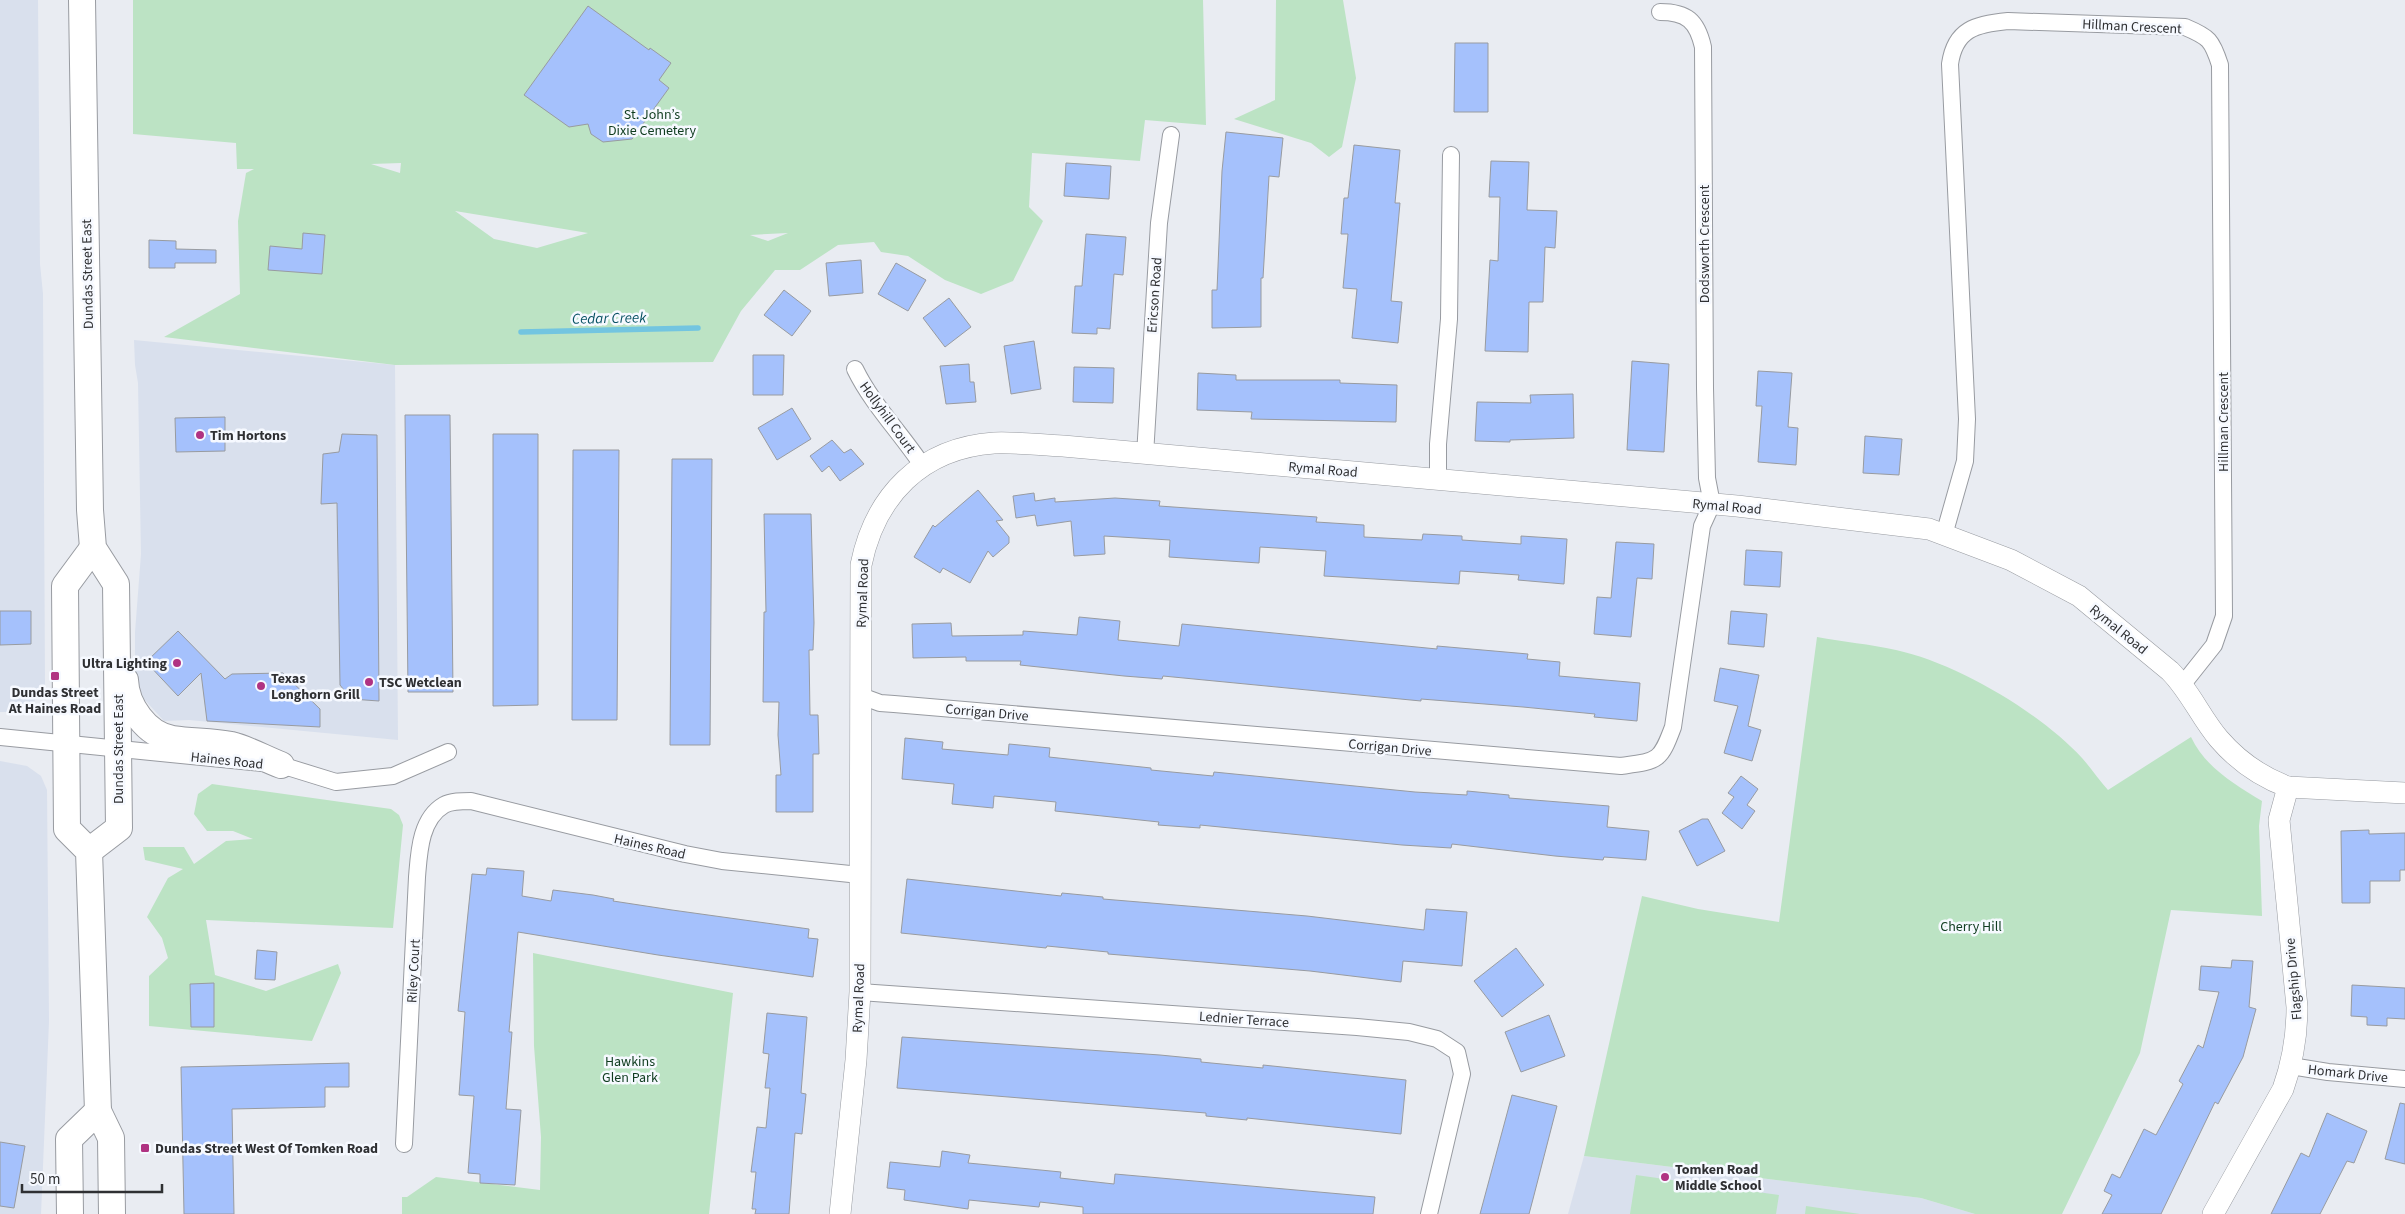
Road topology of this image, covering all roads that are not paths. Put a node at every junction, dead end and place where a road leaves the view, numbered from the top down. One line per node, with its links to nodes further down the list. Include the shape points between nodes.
1 (82, 0): 11 (main road, Dundas Street East)
2 (1660, 12): 9 (street, Dodsworth Crescent, via 1679,12 1688,18 1700,35 1703,47 1705,388)
3 (1171, 135): 6 (street, Ericson Road, via 1159,223)
4 (1451, 155): 8 (street, via 1449,319)
5 (855, 369): 7 (street, Hollyhill Court, via 867,393)
6 (1144, 455): 7 (street, Rymal Road, via 993,443 951,451); 8 (street, Rymal Road)
7 (922, 465): 14 (street, Rymal Road, via 890,495 866,540 861,565)
8 (1438, 479): 9 (street, Rymal Road)
9 (1712, 504): 10 (street, Rymal Road, via 1929,529); 14 (street, Corrigan Drive, via 1702,526 1673,727 1664,753 1652,762 1621,766 1554,761 894,704)
10 (1944, 535): 13 (street, Rymal Road, via 2011,560 2079,596); 13 (street, Hillman Crescent, via 1965,461 1967,419 1950,64 1952,50 1964,33 1981,24 2008,21 2185,26 2202,34 2213,44 2220,65 2224,616 2214,645)
11 (93, 548): 12 (main road, Dundas Street East, via 116,584); 16 (main road, via 65,586)
12 (118, 642): 17 (main road, Dundas Street East); 19 (main road, via 123,651 125,689 131,705 156,732 170,739 231,745)
13 (2183, 684): 20 (street, Rymal Road, via 2219,739 2245,765)
14 (861, 696): 24 (street, Rymal Road)
15 (0, 736): 16 (street, Haines Road)
16 (66, 743): 17 (street, Haines Road); 23 (main road, via 67,829)
17 (118, 748): 19 (street, Haines Road); 23 (main road, Dundas Street East, via 119,828)
18 (448, 752): 19 (street, Haines Road, via 394,776 373,780 336,782)
19 (281, 765)
20 (2288, 787): 21 (street, Rymal Road); 26 (street, Flagship Drive, via 2279,820 2297,1007 2297,1036)
21 (2405, 793)
22 (444, 805): 24 (street, Haines Road, via 471,801 661,850 722,861); 29 (street, Riley Court, via 433,816 421,839)
23 (89, 851): 28 (main road)
24 (860, 875): 25 (street, Rymal Road)
25 (860, 992): 32 (street, Rymal Road); 33 (street, Lednier Terrace, via 1357,1027 1409,1032 1437,1039 1457,1052 1462,1074)
26 (2291, 1066): 27 (street, Homark Drive); 34 (street, Flagship Drive, via 2283,1088)
27 (2405, 1079)
28 (98, 1111): 30 (main road, via 69,1139); 31 (main road, via 111,1138)
29 (404, 1144)
30 (70, 1214)
31 (112, 1214)
32 (840, 1214)
33 (1429, 1214)
34 (2213, 1214)

